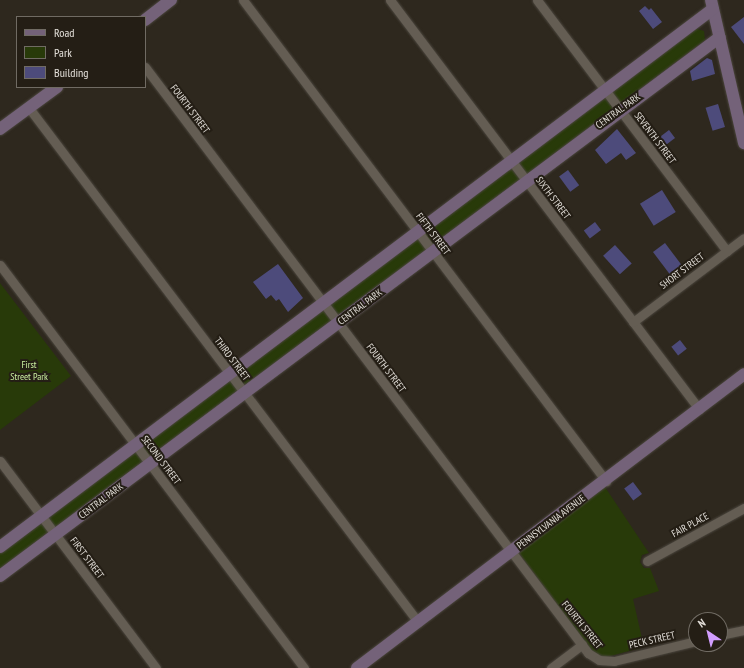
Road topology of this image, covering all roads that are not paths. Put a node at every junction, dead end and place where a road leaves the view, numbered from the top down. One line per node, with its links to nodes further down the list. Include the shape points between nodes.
1 (172, 0): 6 (main road)
2 (243, 0): 17 (street, FIFTH STREET)
3 (390, 0): 15 (street, SIXTH STREET)
4 (538, 0): 10 (street, SEVENTH STREET)
5 (712, 5): 7 (main road); 10 (main road)
6 (146, 19)
7 (720, 37): 12 (main road, CENTRAL PARK); 14 (main road)
8 (146, 68): 22 (street, FOURTH STREET)
9 (56, 88): 11 (main road)
10 (605, 90): 12 (street, SEVENTH STREET); 15 (main road)
11 (29, 108): 13 (main road); 25 (street, THIRD STREET)
12 (620, 109): 16 (main road, CENTRAL PARK); 19 (street, SEVENTH STREET)
13 (0, 129)
14 (744, 143)
15 (511, 161): 16 (street, SIXTH STREET); 17 (main road)
16 (525, 180): 20 (main road, CENTRAL PARK); 23 (street, SIXTH STREET)
17 (417, 231): 20 (street, FIFTH STREET); 22 (main road)
18 (744, 238): 19 (street, SHORT STREET)
19 (727, 251): 23 (street, SHORT STREET)
20 (432, 252): 24 (main road, CENTRAL PARK); 32 (street, FIFTH STREET)
21 (0, 265): 29 (street, SECOND STREET)
22 (322, 302): 24 (street, FOURTH STREET); 25 (main road)
23 (633, 322): 28 (street, SIXTH STREET)
24 (338, 323): 27 (main road, CENTRAL PARK); 37 (street, FOURTH STREET)
25 (230, 374): 27 (street, THIRD STREET); 29 (main road)
26 (744, 374): 28 (main road, PENNSYLVANIA AVENUE)
27 (244, 394): 31 (main road, CENTRAL PARK); 40 (street, THIRD STREET)
28 (699, 409): 32 (main road, PENNSYLVANIA AVENUE)
29 (136, 445): 31 (street, SECOND STREET); 34 (main road)
30 (0, 461): 34 (street, FIRST STREET)
31 (150, 464): 35 (main road, CENTRAL PARK); 47 (street, SECOND STREET)
32 (606, 481): 37 (main road, PENNSYLVANIA AVENUE)
33 (744, 508): 38 (street, FAIR PLACE)
34 (41, 515): 35 (street, FIRST STREET); 36 (main road)
35 (56, 534): 39 (main road, CENTRAL PARK); 46 (street, FIRST STREET)
36 (0, 547)
37 (511, 551): 40 (main road, PENNSYLVANIA AVENUE); 44 (street, FOURTH STREET)
38 (647, 561)
39 (0, 576)
40 (418, 622): 48 (main road, PENNSYLVANIA AVENUE)
41 (744, 630): 42 (street)
42 (728, 633)
43 (688, 643): 45 (street, PECK STREET)
44 (582, 645): 45 (street, FOURTH STREET, via 594,658); 49 (street)
45 (613, 664)
46 (156, 668)
47 (304, 668)
48 (357, 668)
49 (551, 668)

